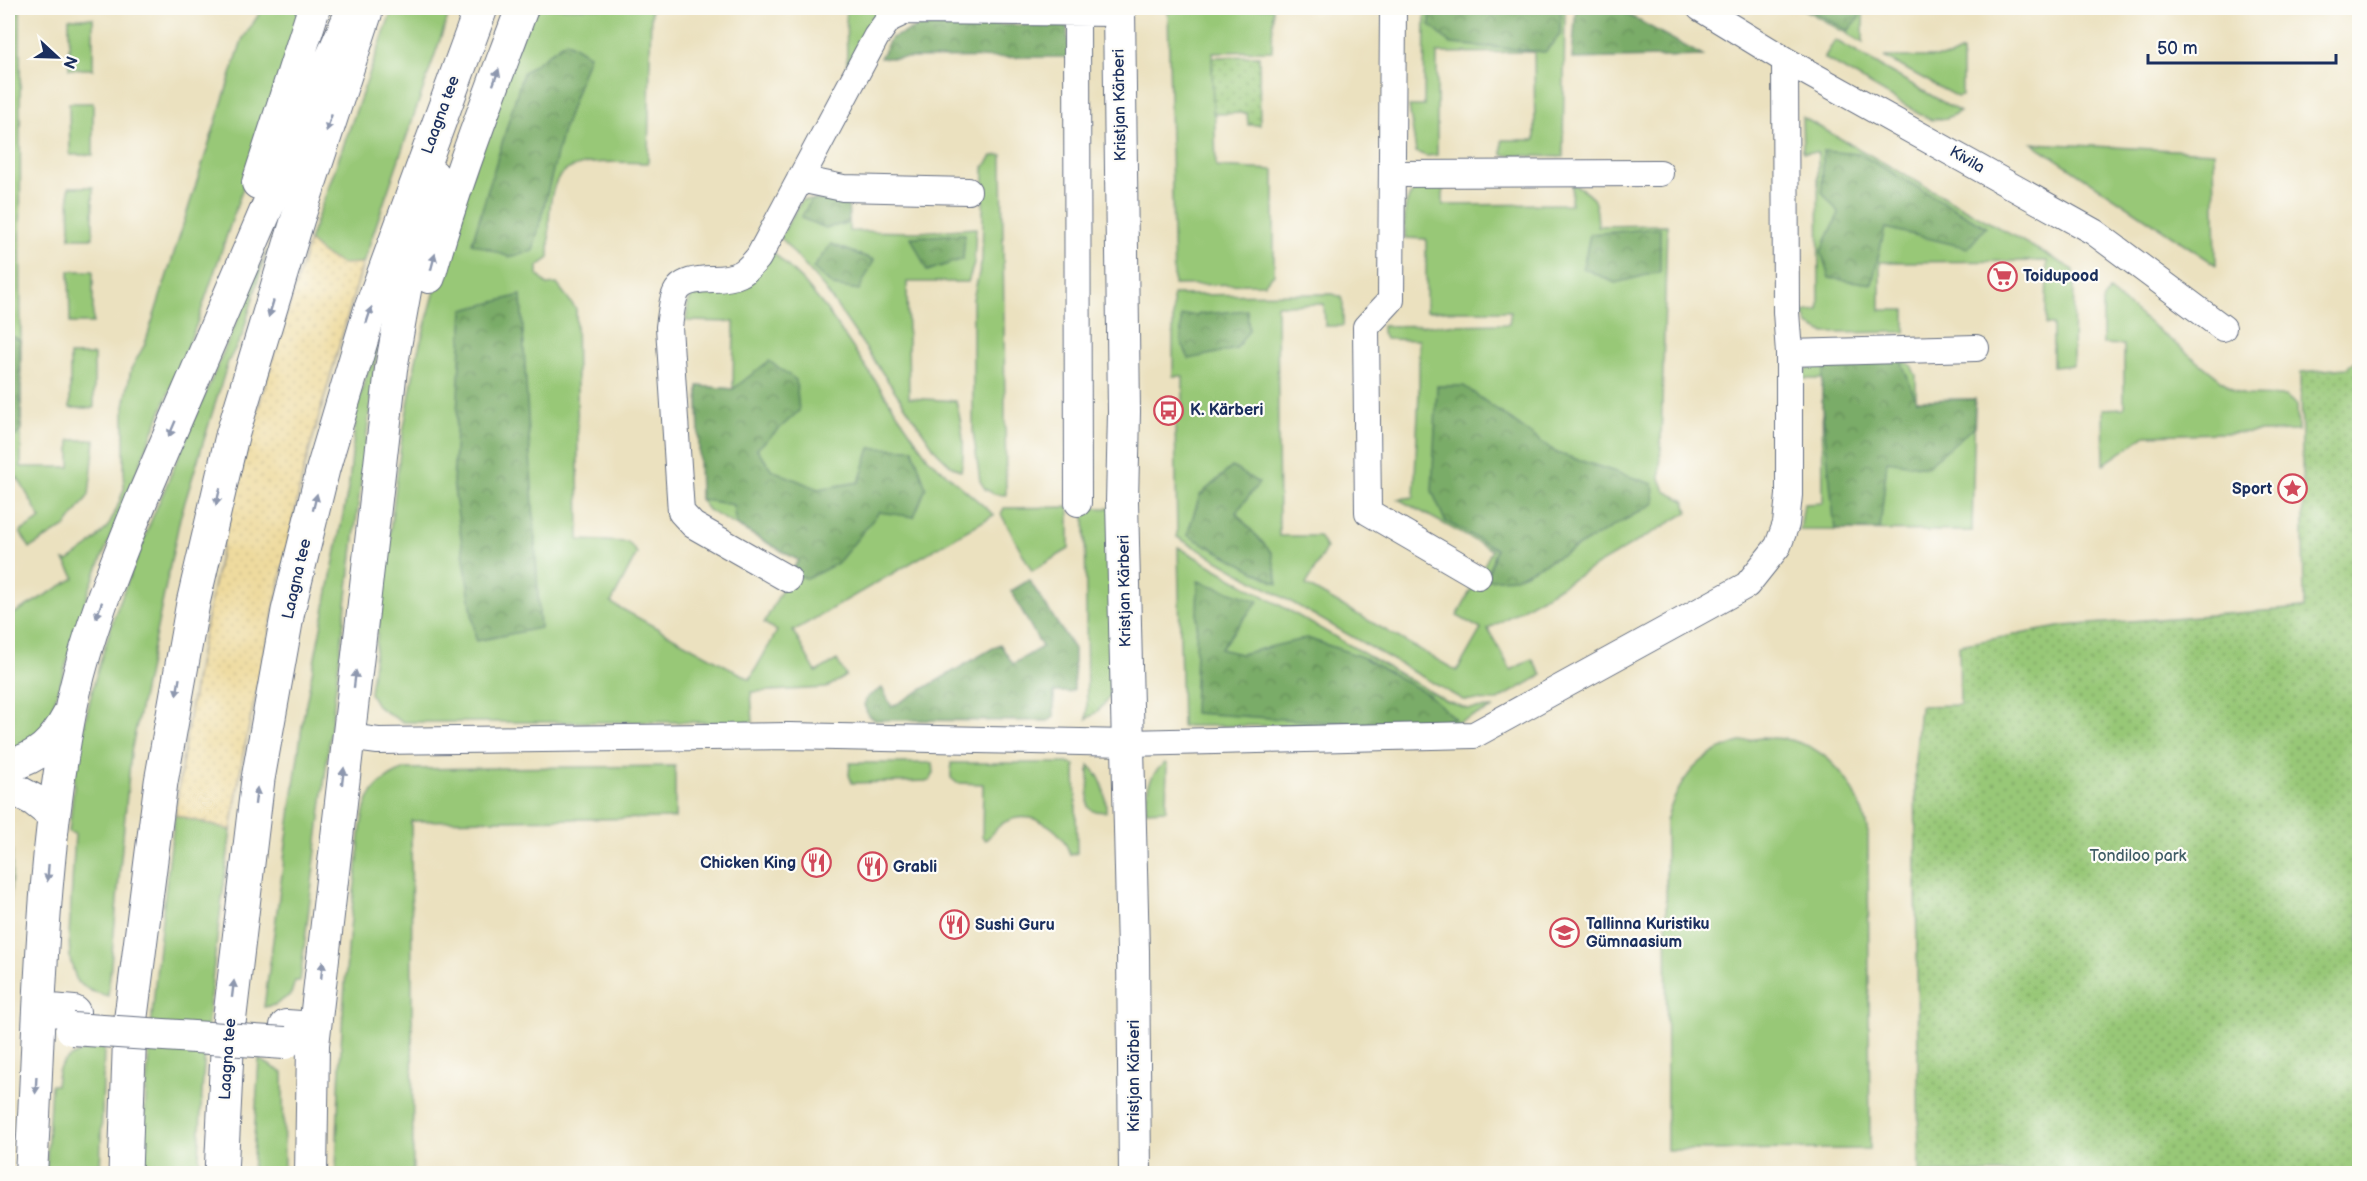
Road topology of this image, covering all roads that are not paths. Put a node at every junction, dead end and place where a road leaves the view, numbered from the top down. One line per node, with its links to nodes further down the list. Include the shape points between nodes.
1 (314, 8): 19 (street)
2 (354, 8): 19 (street)
3 (367, 8): 33 (main road, one-way to 33, via 232,436 193,603 160,782 130,1024)
4 (481, 8): 10 (main road, Laagna tee)
5 (522, 8): 20 (street, one-way to 5, via 444,224)
6 (1393, 8): 13 (street)
7 (1700, 8): 11 (street, Kivila)
8 (1119, 10): 9 (street); 26 (street, Kristjan Kärberi, via 1122,502)
9 (1077, 12): 14 (street, via 906,11 889,19); 21 (street)
10 (462, 58): 20 (street, via 410,268 391,369); 34 (main road, Laagna tee, one-way to 10, via 228,1032 258,779 288,611 323,469 370,311)
11 (1785, 60): 16 (street, Kivila, via 2094,232); 18 (street)
12 (1660, 173): 13 (street)
13 (1392, 174): 22 (street, via 1391,300 1366,327 1368,512)
14 (800, 179): 15 (street, via 843,188); 23 (street, via 758,258 741,274 724,279 690,279 677,289 669,327 681,512 693,525)
15 (968, 191)
16 (2223, 328)
17 (1976, 348): 18 (street)
18 (1789, 353): 26 (street, via 1790,495 1786,524 1778,546 1747,585 1474,735)
19 (195, 375): 24 (street, one-way to 24, via 115,566)
20 (382, 460): 25 (street, one-way to 20)
21 (1078, 503)
22 (1478, 576)
23 (788, 579)
24 (70, 712): 27 (street, via 55,739 29,760); 29 (street)
25 (348, 737): 26 (street, via 378,741 789,736); 31 (street, one-way to 25)
26 (1128, 742): 36 (street, Kristjan Kärberi)
27 (8, 765)
28 (8, 786): 29 (street)
29 (53, 815): 30 (street, one-way to 30)
30 (40, 1018): 31 (street, bridge); 32 (street, one-way to 32)
31 (300, 1036): 35 (street)
32 (31, 1173)
33 (125, 1173)
34 (221, 1173)
35 (311, 1173)
36 (1135, 1173)

